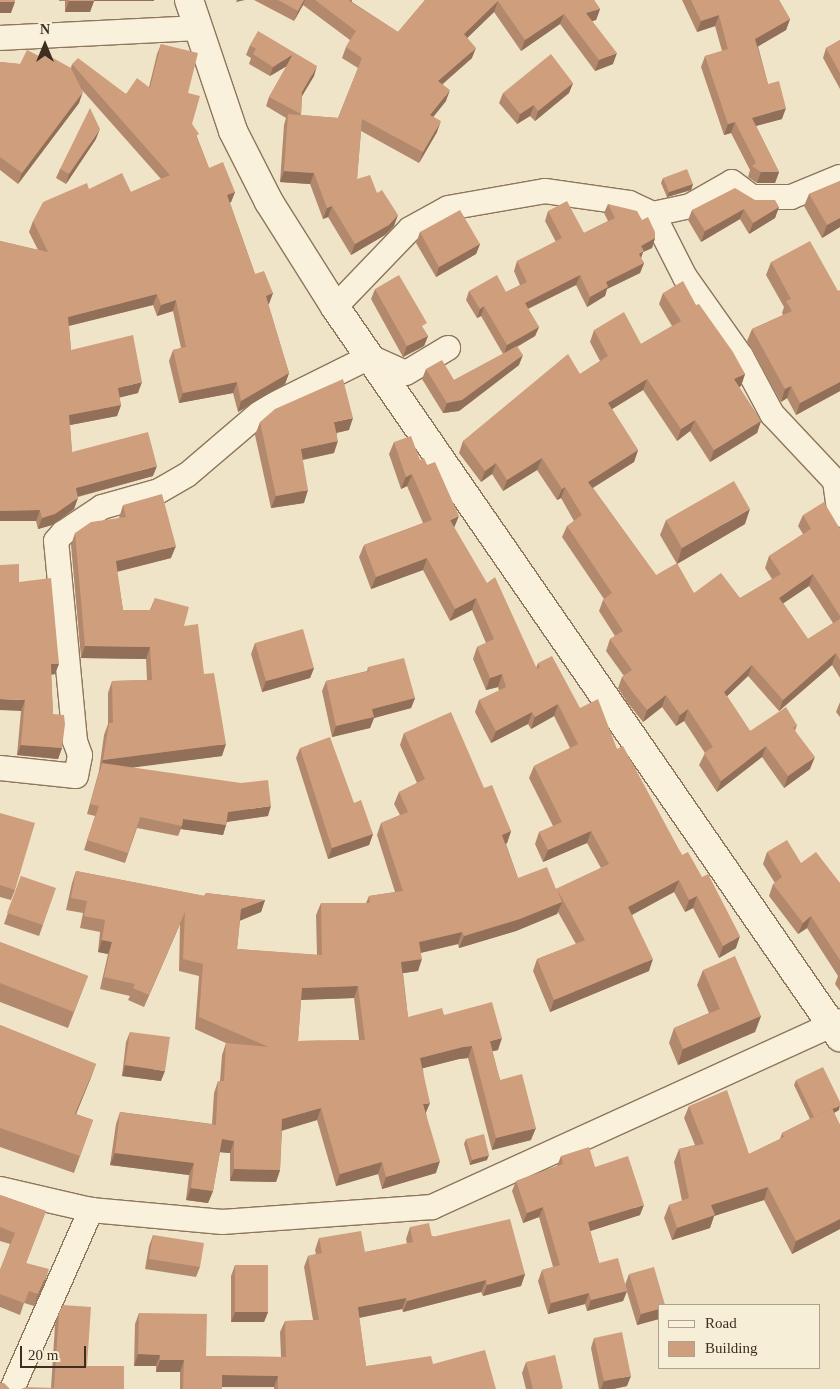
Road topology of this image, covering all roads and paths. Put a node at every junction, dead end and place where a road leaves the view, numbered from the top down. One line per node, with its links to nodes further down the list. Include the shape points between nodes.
1 (189, 0): 2 (street)
2 (197, 28): 3 (street); 6 (street, via 249,167)
3 (0, 38)
4 (840, 177): 5 (street, via 792,197 752,197 732,182 690,206)
5 (653, 214): 6 (street, via 629,203 545,192 448,208 410,229); 9 (street, via 685,277 741,356 772,414 835,481)
6 (335, 307): 8 (street)
7 (448, 348): 8 (street, via 406,373)
8 (370, 357): 10 (street, via 263,410 187,475 159,491 102,507 56,541 75,741 80,755 76,776); 11 (street)
9 (840, 514)
10 (0, 768)
11 (837, 1028): 13 (street, via 432,1207 222,1222)
12 (0, 1189): 13 (street)
13 (91, 1210): 14 (street)
14 (12, 1389)

